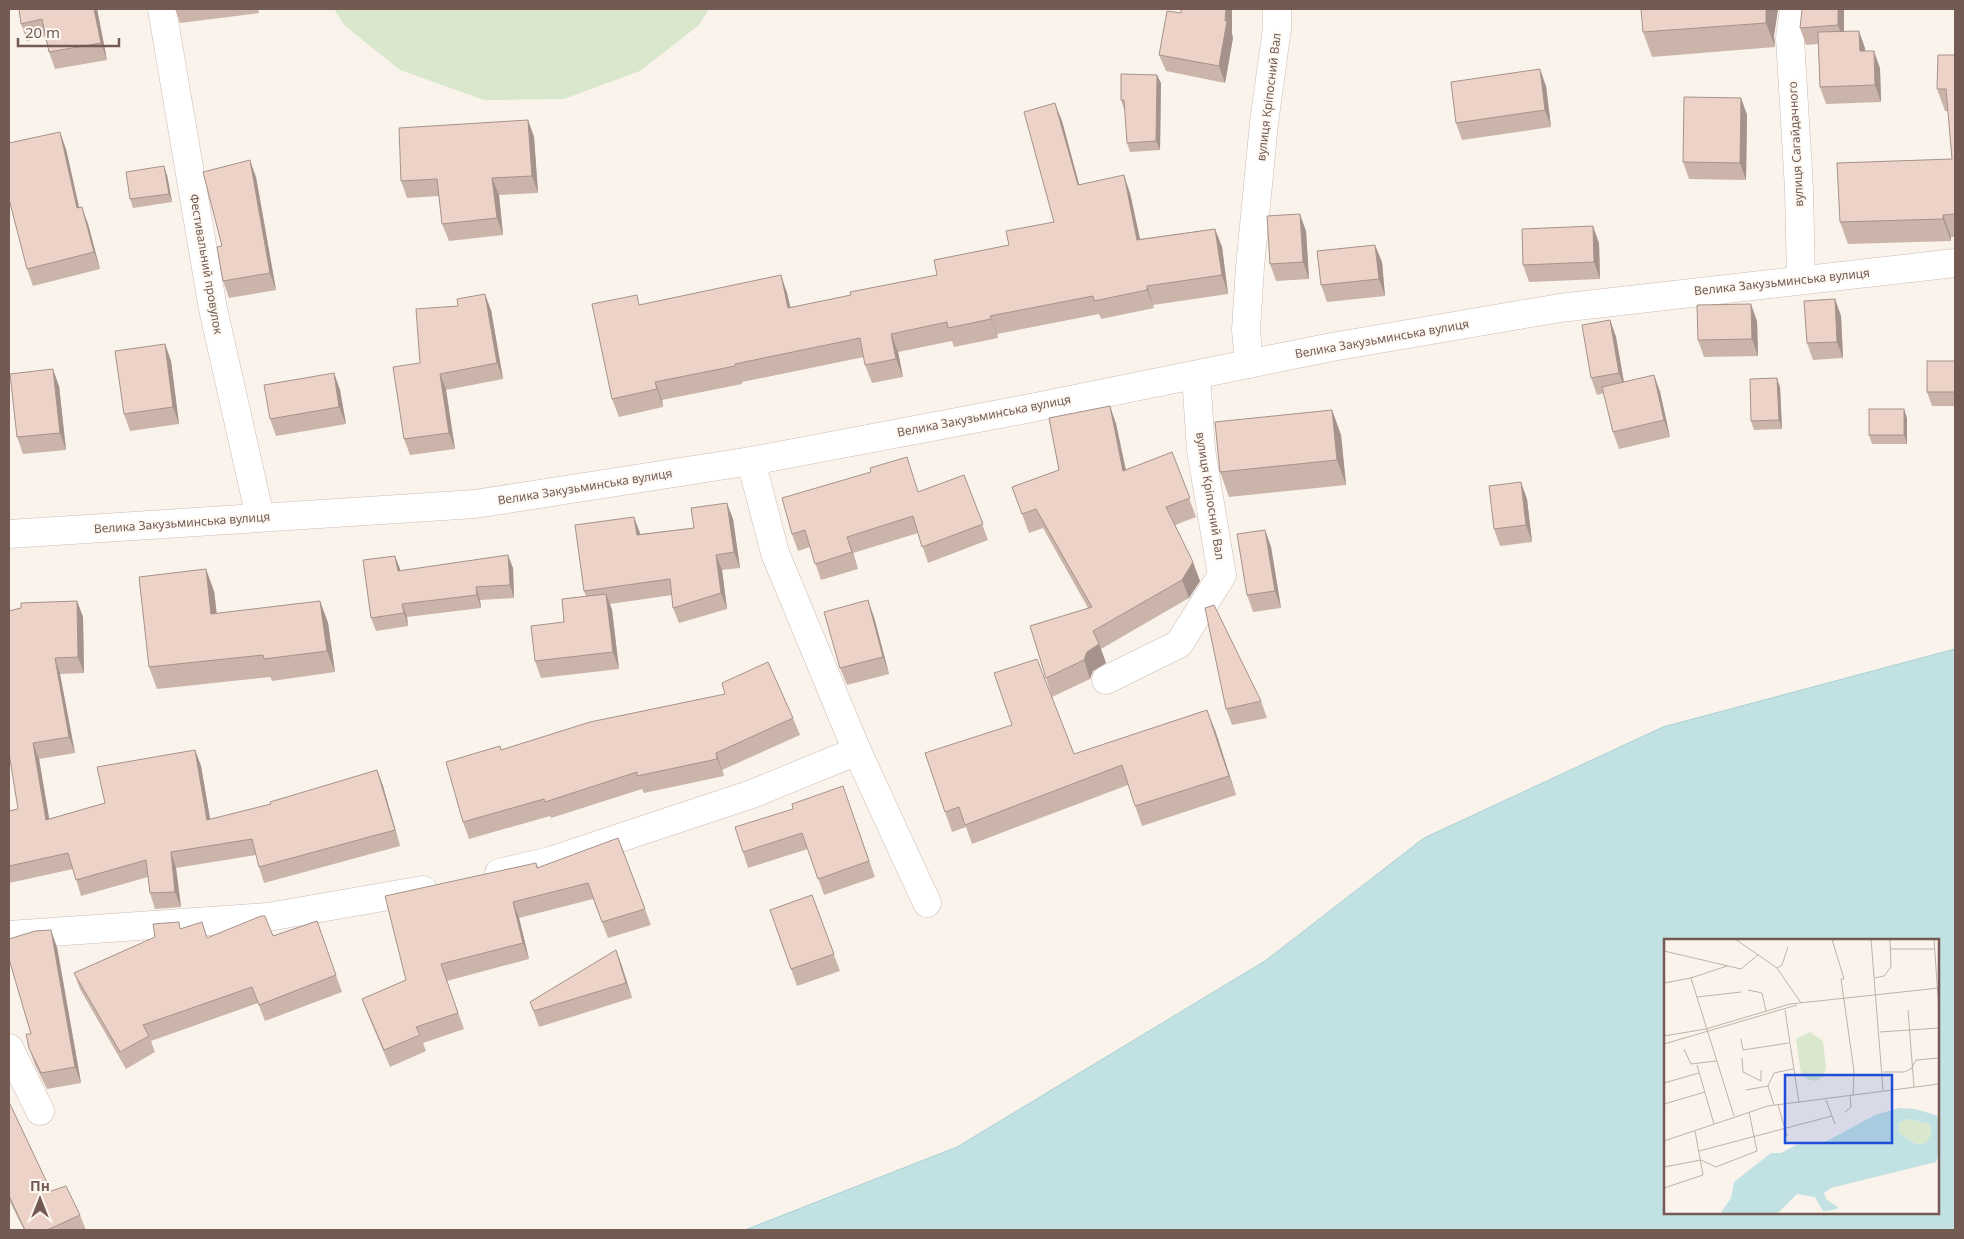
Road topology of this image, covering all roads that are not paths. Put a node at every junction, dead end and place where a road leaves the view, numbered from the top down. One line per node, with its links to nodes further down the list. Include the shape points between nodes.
1 (162, 9): 9 (street, Фестивальний провулок, via 213,309)
2 (1277, 9): 6 (street, вулиця Кріпосний Вал, via 1250,266 1246,330)
3 (1794, 9): 5 (street, вулиця Сагайдачного, via 1790,38)
4 (1955, 263): 5 (street, Велика Закузьминська вулиця)
5 (1801, 280): 6 (street, Велика Закузьминська вулиця, via 1560,308)
6 (1248, 364): 7 (street, Велика Закузьминська вулиця)
7 (1196, 375): 8 (street, Велика Закузьминська вулиця); 11 (street, вулиця Кріпосний Вал, via 1201,450 1222,576 1179,644)
8 (751, 461): 9 (street, Велика Закузьминська вулиця, via 475,504); 12 (street, via 775,553)
9 (260, 517): 10 (street, Велика Закузьминська вулиця)
10 (9, 534)
11 (1106, 680)
12 (857, 751): 13 (street, via 752,794 550,861); 15 (street)
13 (476, 878)
14 (448, 884): 16 (street, via 402,895 268,917)
15 (927, 903)
16 (9, 935)
17 (9, 1048): 18 (street)
18 (40, 1111)

